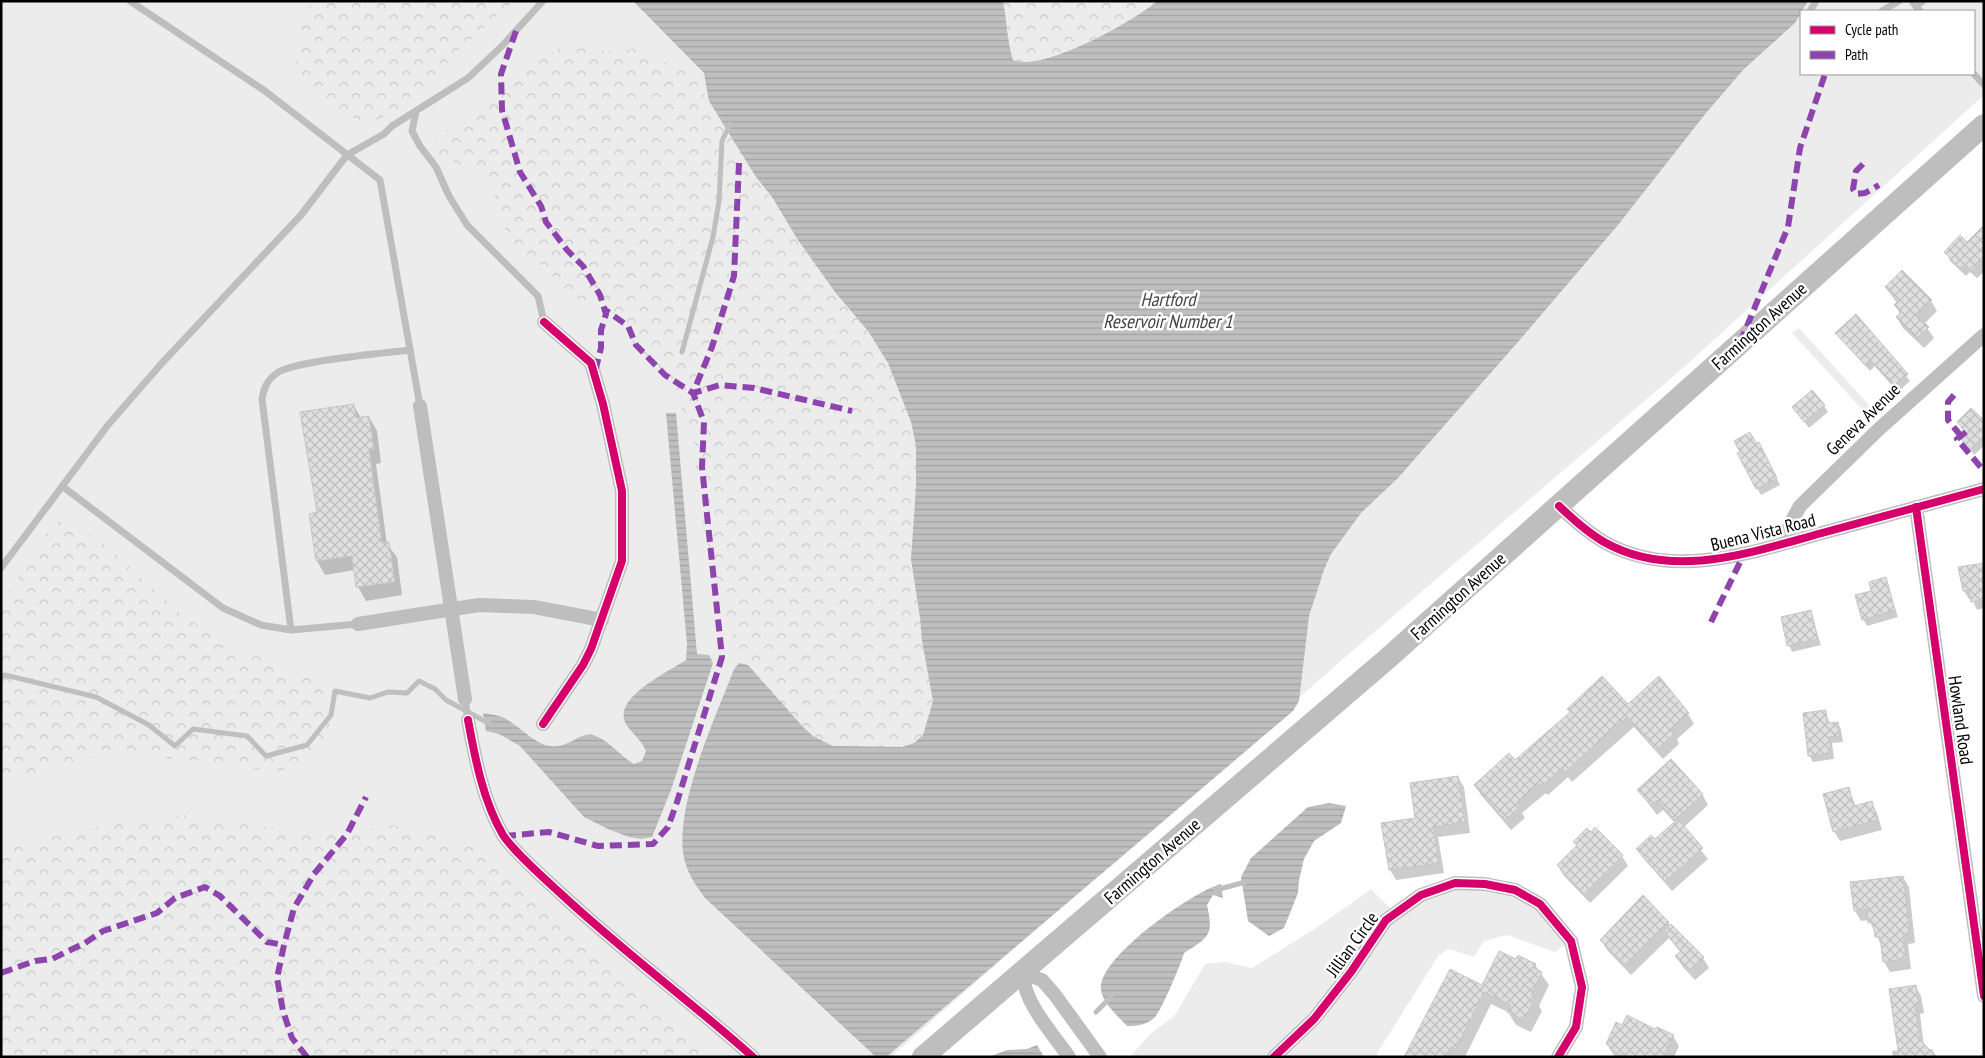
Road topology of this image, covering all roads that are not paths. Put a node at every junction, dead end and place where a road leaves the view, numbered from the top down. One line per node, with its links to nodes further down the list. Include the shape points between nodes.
1 (130, 1): 9 (lane, via 265,92)
2 (543, 1): 7 (lane, via 468,78)
3 (1899, 1): 6 (lane)
4 (1923, 1): 5 (lane)
5 (1916, 6)
6 (1884, 10)
7 (416, 111): 9 (lane); 10 (lane, via 412,131 436,167 449,196 467,225 538,296)
8 (1984, 125): 16 (main road, Farmington Avenue)
9 (347, 155): 12 (lane, via 380,180); 14 (lane, via 301,214 108,424)
10 (544, 322): 21 (street, via 591,363 622,491 622,561)
11 (1984, 335): 18 (street, Geneva Avenue, via 1879,429 1800,506)
12 (410, 350): 13 (lane); 23 (lane, via 278,371 265,387 262,399)
13 (420, 406): 20 (street)
14 (62, 486): 19 (lane); 23 (lane, via 223,608 261,625)
15 (1984, 489): 17 (street, Buena Vista Road)
16 (1559, 506): 18 (street, Buena Vista Road, via 1604,542 1628,552 1670,560 1720,559); 27 (main road, Farmington Avenue, via 1387,659)
17 (1916, 507): 18 (street, Buena Vista Road); 28 (street, Howland Road)
18 (1784, 544)
19 (1, 568)
20 (451, 610): 21 (street, via 480,604 534,607); 22 (street); 24 (street)
21 (602, 620): 26 (street, via 583,665)
22 (358, 624): 23 (lane)
23 (291, 630)
24 (465, 699): 25 (lane)
25 (468, 720): 29 (street, via 486,794 504,836 594,925 692,1003)
26 (542, 724)
27 (1022, 973): 30 (main road, Farmington Avenue); 31 (street, via 1030,1002); 32 (street, via 1042,980 1056,994)
28 (1984, 996)
29 (753, 1057)
30 (923, 1057)
31 (1069, 1057)
32 (1100, 1057)
33 (1274, 1057): 34 (street, Jillian Circle, via 1314,1019 1386,920 1421,895 1455,883 1515,890 1540,904 1571,941 1582,987 1576,1027)
34 (1558, 1057)

